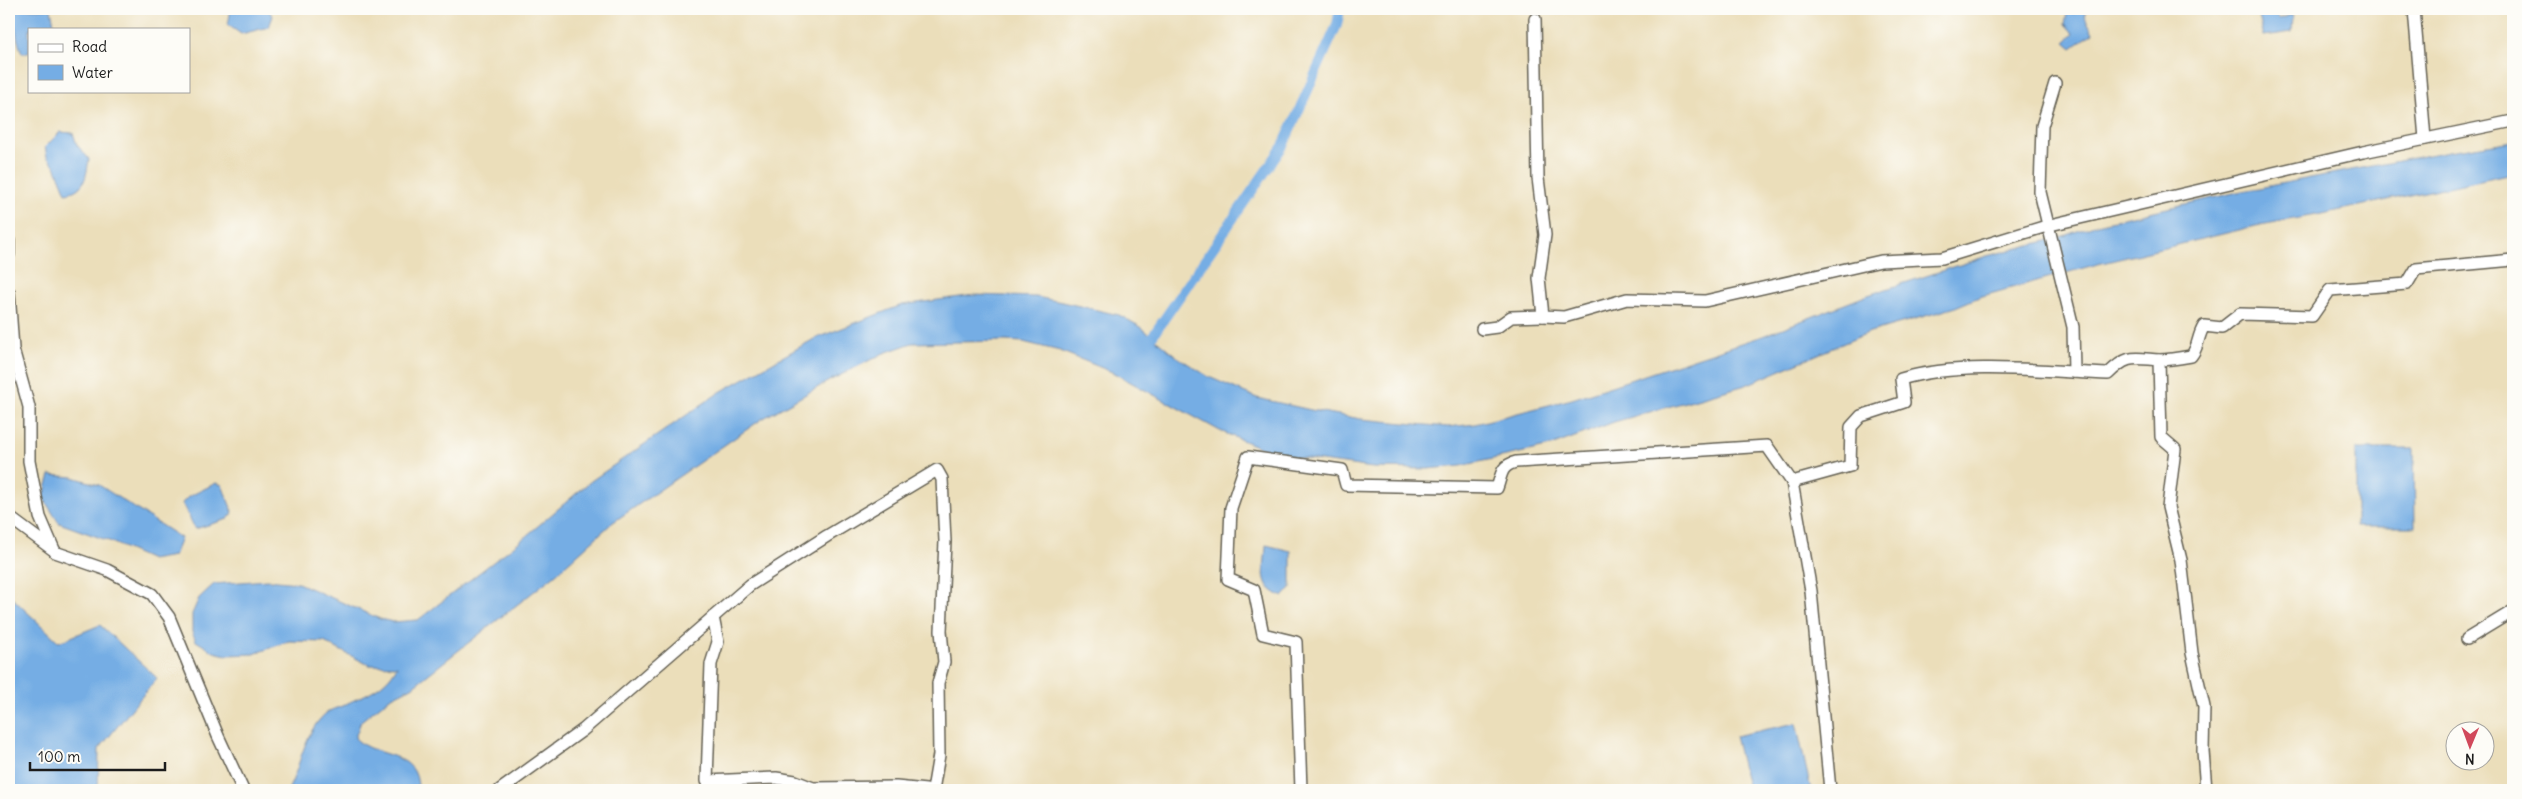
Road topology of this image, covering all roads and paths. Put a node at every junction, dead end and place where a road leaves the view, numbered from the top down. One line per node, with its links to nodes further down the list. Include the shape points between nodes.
1 (2414, 9): 5 (street)
2 (1535, 19): 11 (street, via 1538,178 1545,235 1539,278)
3 (2055, 83): 6 (street, via 2042,126 2040,159 2040,192)
4 (2513, 121): 5 (street)
5 (2425, 139): 6 (street)
6 (2051, 228): 11 (street, via 1942,258 1881,261 1704,300 1627,299 1564,317); 14 (street, via 2073,327)
7 (9, 241): 8 (street)
8 (9, 254)
9 (2513, 260): 13 (street, via 2416,269 2407,284 2330,290 2312,316 2240,314 2222,328 2204,326 2198,336 2197,349 2191,356)
10 (9, 292): 17 (street, via 13,349 29,407 29,461 40,517)
11 (1543, 316): 12 (street, via 1511,317 1497,327)
12 (1482, 329)
13 (2159, 360): 14 (street, via 2136,356 2118,364 2108,374); 27 (street, via 2161,437 2175,448 2168,508 2180,560 2192,653 2204,707)
14 (2074, 372): 15 (street, via 1926,372 1901,379 1904,402 1861,416 1851,428 1850,466)
15 (1792, 482): 25 (street, via 1767,446 1516,462 1502,469 1498,488 1346,485 1342,470 1248,457 1231,508 1228,578 1254,590 1263,634 1296,642); 26 (street, via 1811,591)
16 (9, 517): 17 (street)
17 (56, 552): 21 (street, via 107,570 152,594 169,617)
18 (2513, 611): 20 (street)
19 (713, 617): 22 (street, via 583,730); 23 (street, via 718,642 711,664 707,781 776,778 814,788); 24 (street, via 750,585 937,470 942,479 945,540 940,606 944,662 938,683 939,755)
20 (2467, 639)
21 (243, 790)
22 (500, 790)
23 (926, 790)
24 (933, 790)
25 (1301, 790)
26 (1830, 790)
27 (2206, 790)

